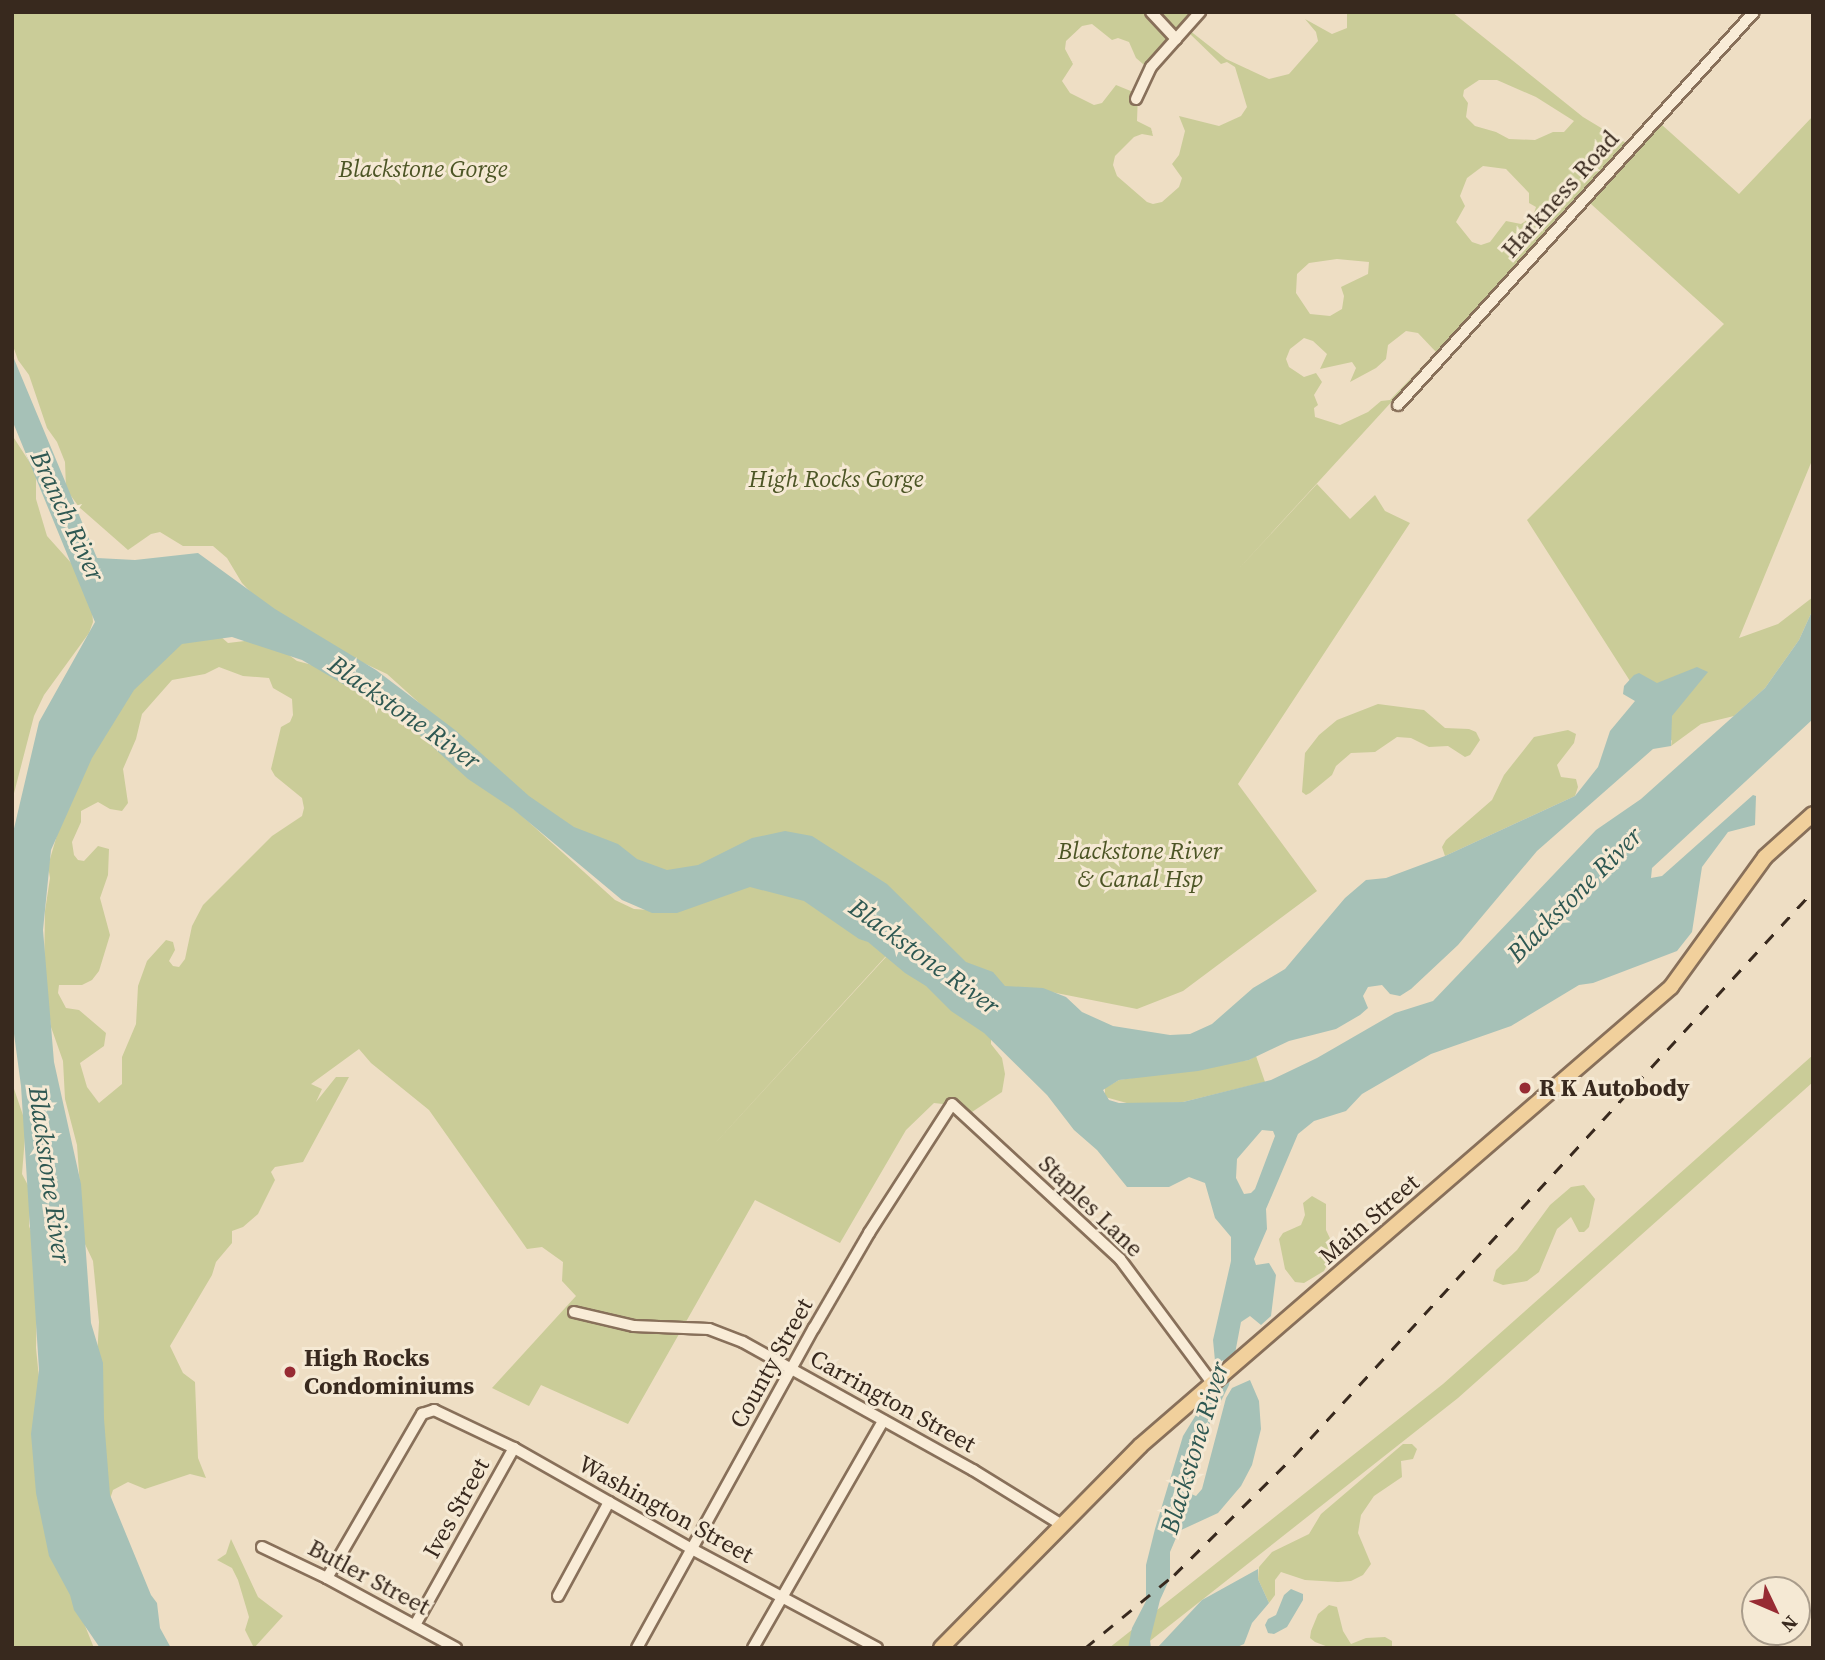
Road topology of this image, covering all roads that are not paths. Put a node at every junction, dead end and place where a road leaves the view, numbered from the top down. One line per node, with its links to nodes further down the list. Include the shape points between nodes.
1 (1151, 12): 4 (street)
2 (1200, 12): 4 (street)
3 (1754, 12): 6 (street, Harkness Road)
4 (1176, 39): 5 (street, via 1151,67)
5 (1136, 99)
6 (1398, 405)
7 (1813, 814): 11 (main road, Main Street, via 1765,858 1671,987 1243,1357)
8 (952, 1104): 10 (street, County Street, via 869,1233); 11 (street, Staples Lane, via 1120,1259)
9 (574, 1312): 10 (street, Carrington Street, via 634,1326 709,1329)
10 (792, 1368): 12 (street, Carrington Street); 17 (street, County Street)
11 (1210, 1379): 15 (main road, Main Street)
12 (883, 1420): 15 (street, Carrington Street); 20 (street)
13 (514, 1448): 14 (street, Washington Street); 18 (street, Washington Street, via 434,1410 422,1414); 21 (street, Ives Street)
14 (609, 1502): 17 (street, Washington Street); 19 (street)
15 (1062, 1525): 26 (main road, Main Street)
16 (262, 1547): 18 (street, Butler Street)
17 (690, 1548): 20 (street, Washington Street); 23 (street, County Street)
18 (327, 1578): 21 (street, Butler Street)
19 (558, 1596)
20 (782, 1597): 24 (street); 25 (street, Washington Street)
21 (415, 1625): 22 (street, Butler Street)
22 (456, 1648)
23 (637, 1648)
24 (753, 1648)
25 (877, 1648)
26 (941, 1648)

